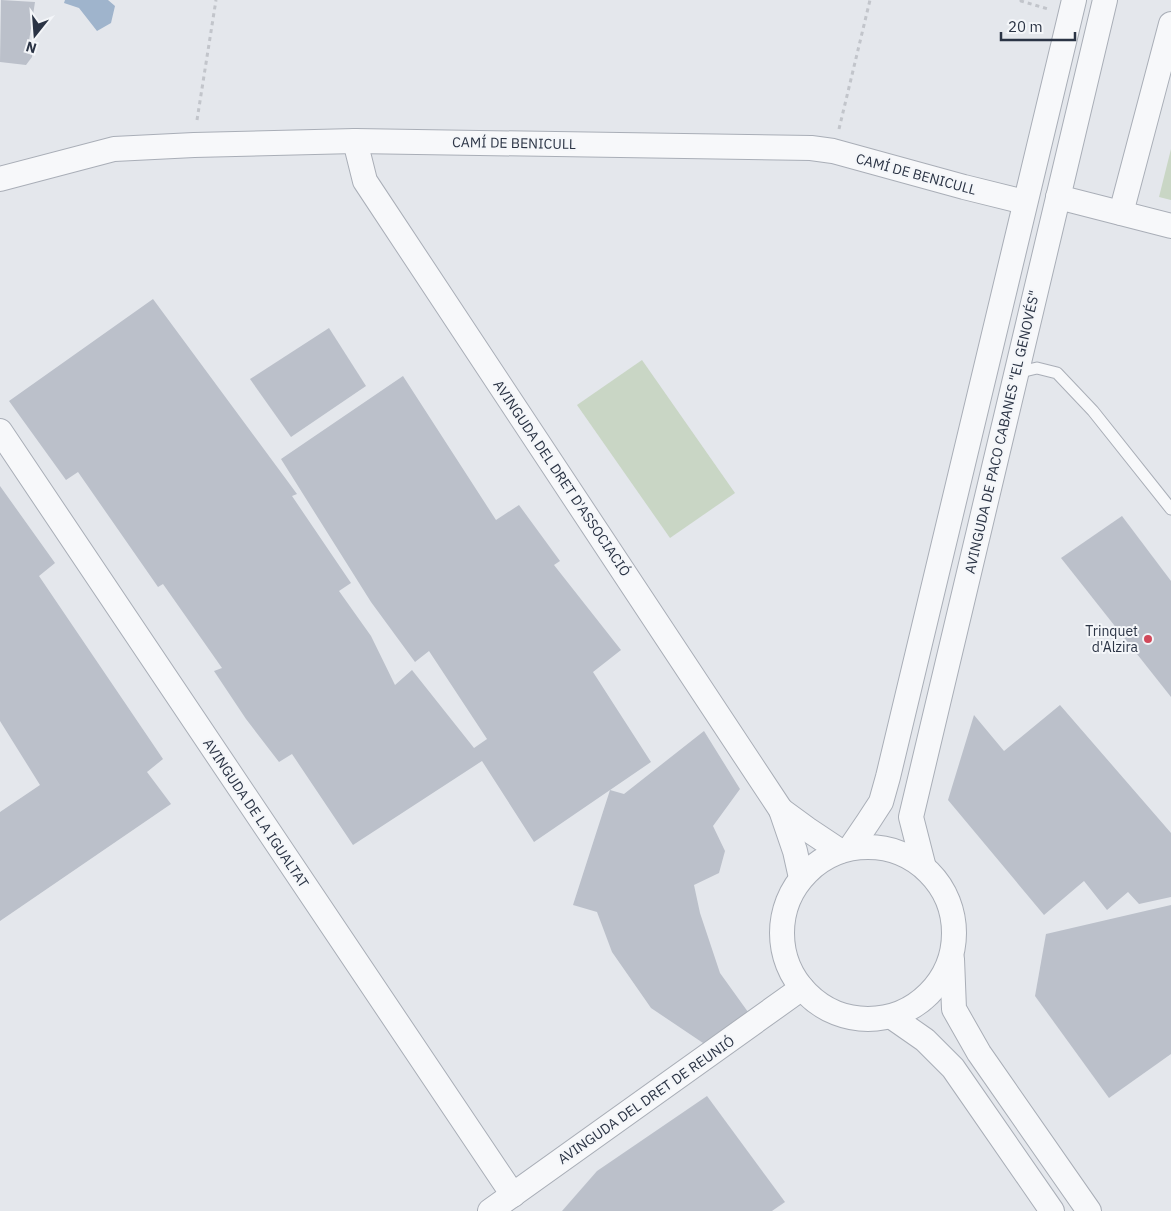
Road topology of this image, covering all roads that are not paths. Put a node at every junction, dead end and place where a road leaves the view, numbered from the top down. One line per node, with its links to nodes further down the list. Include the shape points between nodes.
1 (1074, 0): 7 (street)
2 (1105, 0): 6 (street, AVINGUDA DE PACO CABANES "EL GENOVÉS")
3 (1171, 24): 8 (street)
4 (355, 141): 5 (street, CAMÍ DE BENICULL, via 114,149); 7 (street, CAMÍ DE BENICULL, via 811,148); 13 (street, AVINGUDA DEL DRET D'ASSOCIACIÓ, via 365,181)
5 (0, 179)
6 (1058, 197): 8 (street); 10 (street, AVINGUDA DE PACO CABANES "EL GENOVÉS")
7 (1026, 202): 14 (street, via 888,777 880,802)
8 (1121, 214): 9 (street)
9 (1171, 226)
10 (1016, 373): 12 (lane, via 1037,368 1057,372 1094,411); 15 (street, AVINGUDA DE PACO CABANES "EL GENOVÉS", via 911,817)
11 (0, 431): 20 (street, AVINGUDA DE LA IGUALTAT)
12 (1171, 509)
13 (781, 810): 14 (street, AVINGUDA DEL DRET D'ASSOCIACIÓ, via 806,829); 16 (street, AVINGUDA DEL DRET D'ASSOCIACIÓ)
14 (846, 849): 15 (street, via 881,846); 16 (street, via 824,858)
15 (923, 864): 17 (street, via 945,890 955,919)
16 (801, 878): 18 (street, via 789,897 781,927 783,953)
17 (952, 959): 19 (street, via 937,988 919,1004); 23 (street, via 954,1009 979,1053)
18 (802, 988): 19 (street, via 808,996 834,1013 862,1020); 20 (street, AVINGUDA DEL DRET DE REUNIÓ)
19 (892, 1017): 22 (street, via 925,1040 953,1068)
20 (513, 1195): 21 (street, AVINGUDA DEL DRET DE REUNIÓ)
21 (490, 1211)
22 (1052, 1211)
23 (1089, 1211)

